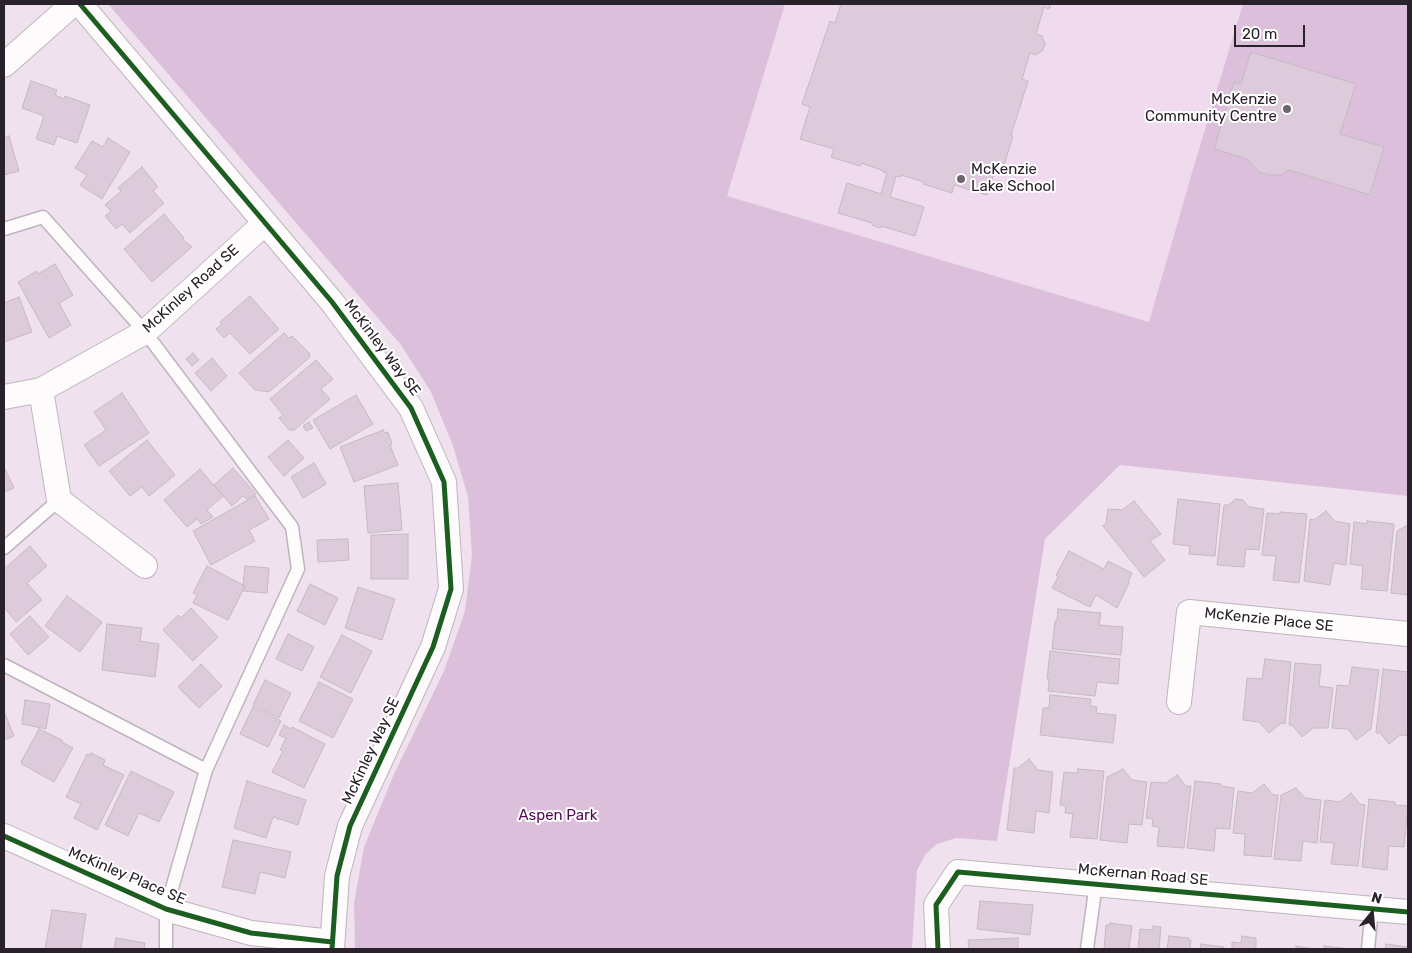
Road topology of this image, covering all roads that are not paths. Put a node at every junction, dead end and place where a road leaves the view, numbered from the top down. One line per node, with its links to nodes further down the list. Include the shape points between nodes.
1 (73, 4): 3 (street)
2 (80, 4): 4 (street, McKinley Way SE)
3 (4, 65)
4 (265, 223): 6 (street, McKinley Road SE); 21 (street, McKinley Way SE, via 332,302 411,408 444,482 451,588 433,647 350,826 337,876)
5 (4, 229): 6 (lane, via 44,217)
6 (146, 332): 7 (street, McKinley Road SE); 15 (lane, via 292,527 297,560 298,569)
7 (41, 390): 8 (street, McKinley Road SE); 9 (street)
8 (4, 397)
9 (59, 500): 10 (lane); 11 (street)
10 (4, 548)
11 (145, 566)
12 (1408, 634): 14 (street, McKenzie Place SE, via 1189,612)
13 (4, 665): 15 (lane)
14 (1179, 702)
15 (206, 770): 18 (lane)
16 (4, 836): 18 (street, McKinley Place SE)
17 (1096, 883): 19 (street, McKernan Road SE); 23 (street, McKernan Road SE, via 958,872 936,905); 24 (lane)
18 (166, 909): 21 (street, McKinley Place SE, via 251,933); 22 (lane)
19 (1372, 909): 20 (street, McKernan Road SE); 25 (lane)
20 (1408, 912)
21 (332, 946)
22 (166, 949)
23 (938, 949)
24 (1087, 949)
25 (1368, 949)

